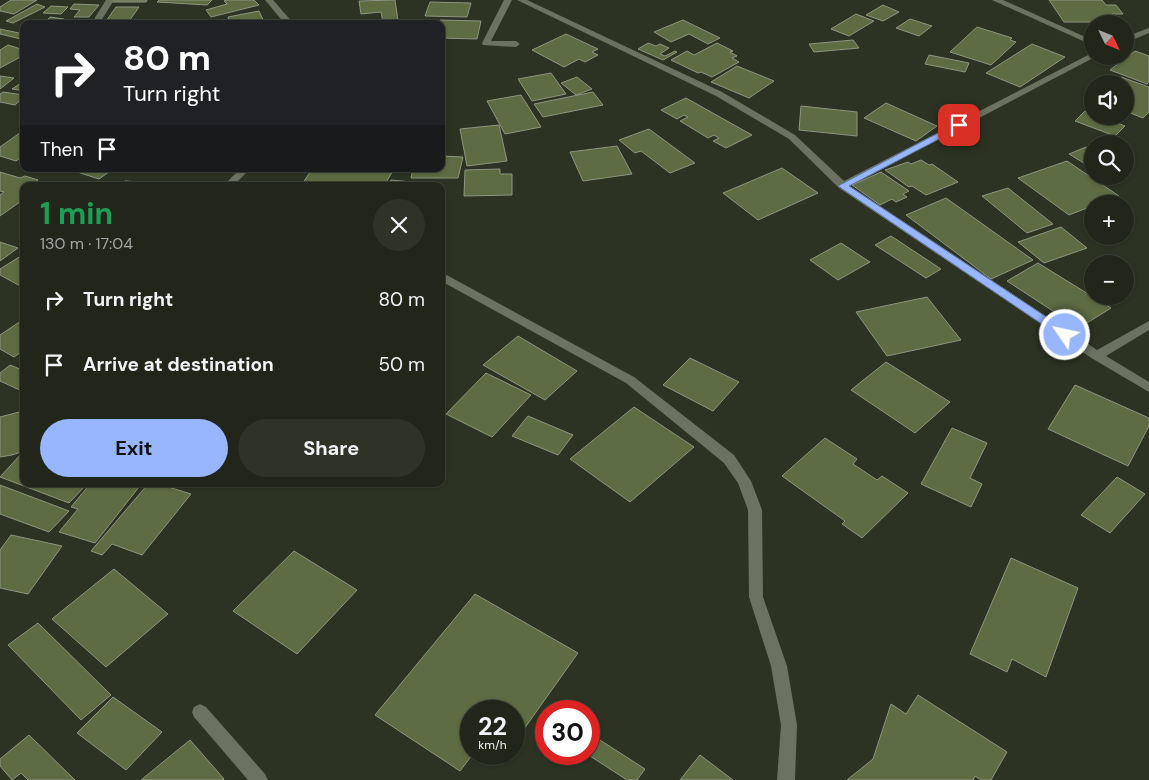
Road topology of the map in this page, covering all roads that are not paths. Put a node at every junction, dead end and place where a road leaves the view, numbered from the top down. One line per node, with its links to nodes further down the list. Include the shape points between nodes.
1 (110, 0): 6 (street)
2 (269, 0): 7 (street)
3 (508, 0): 11 (street, via 486,43)
4 (521, 0): 15 (street, via 727,99 792,137)
5 (996, 0): 10 (street)
6 (98, 20)
7 (286, 20)
8 (1149, 30): 9 (street)
9 (1134, 36)
10 (1084, 39)
11 (516, 44)
12 (1084, 59): 15 (street)
13 (242, 172): 14 (street)
14 (232, 182)
15 (843, 186): 18 (street)
16 (445, 278): 22 (street, via 630,380 729,459 744,481 755,510 756,598 779,666 789,725)
17 (1149, 326): 18 (street)
18 (1097, 356): 19 (street)
19 (1149, 388)
20 (200, 712): 21 (street)
21 (259, 780)
22 (786, 780)

